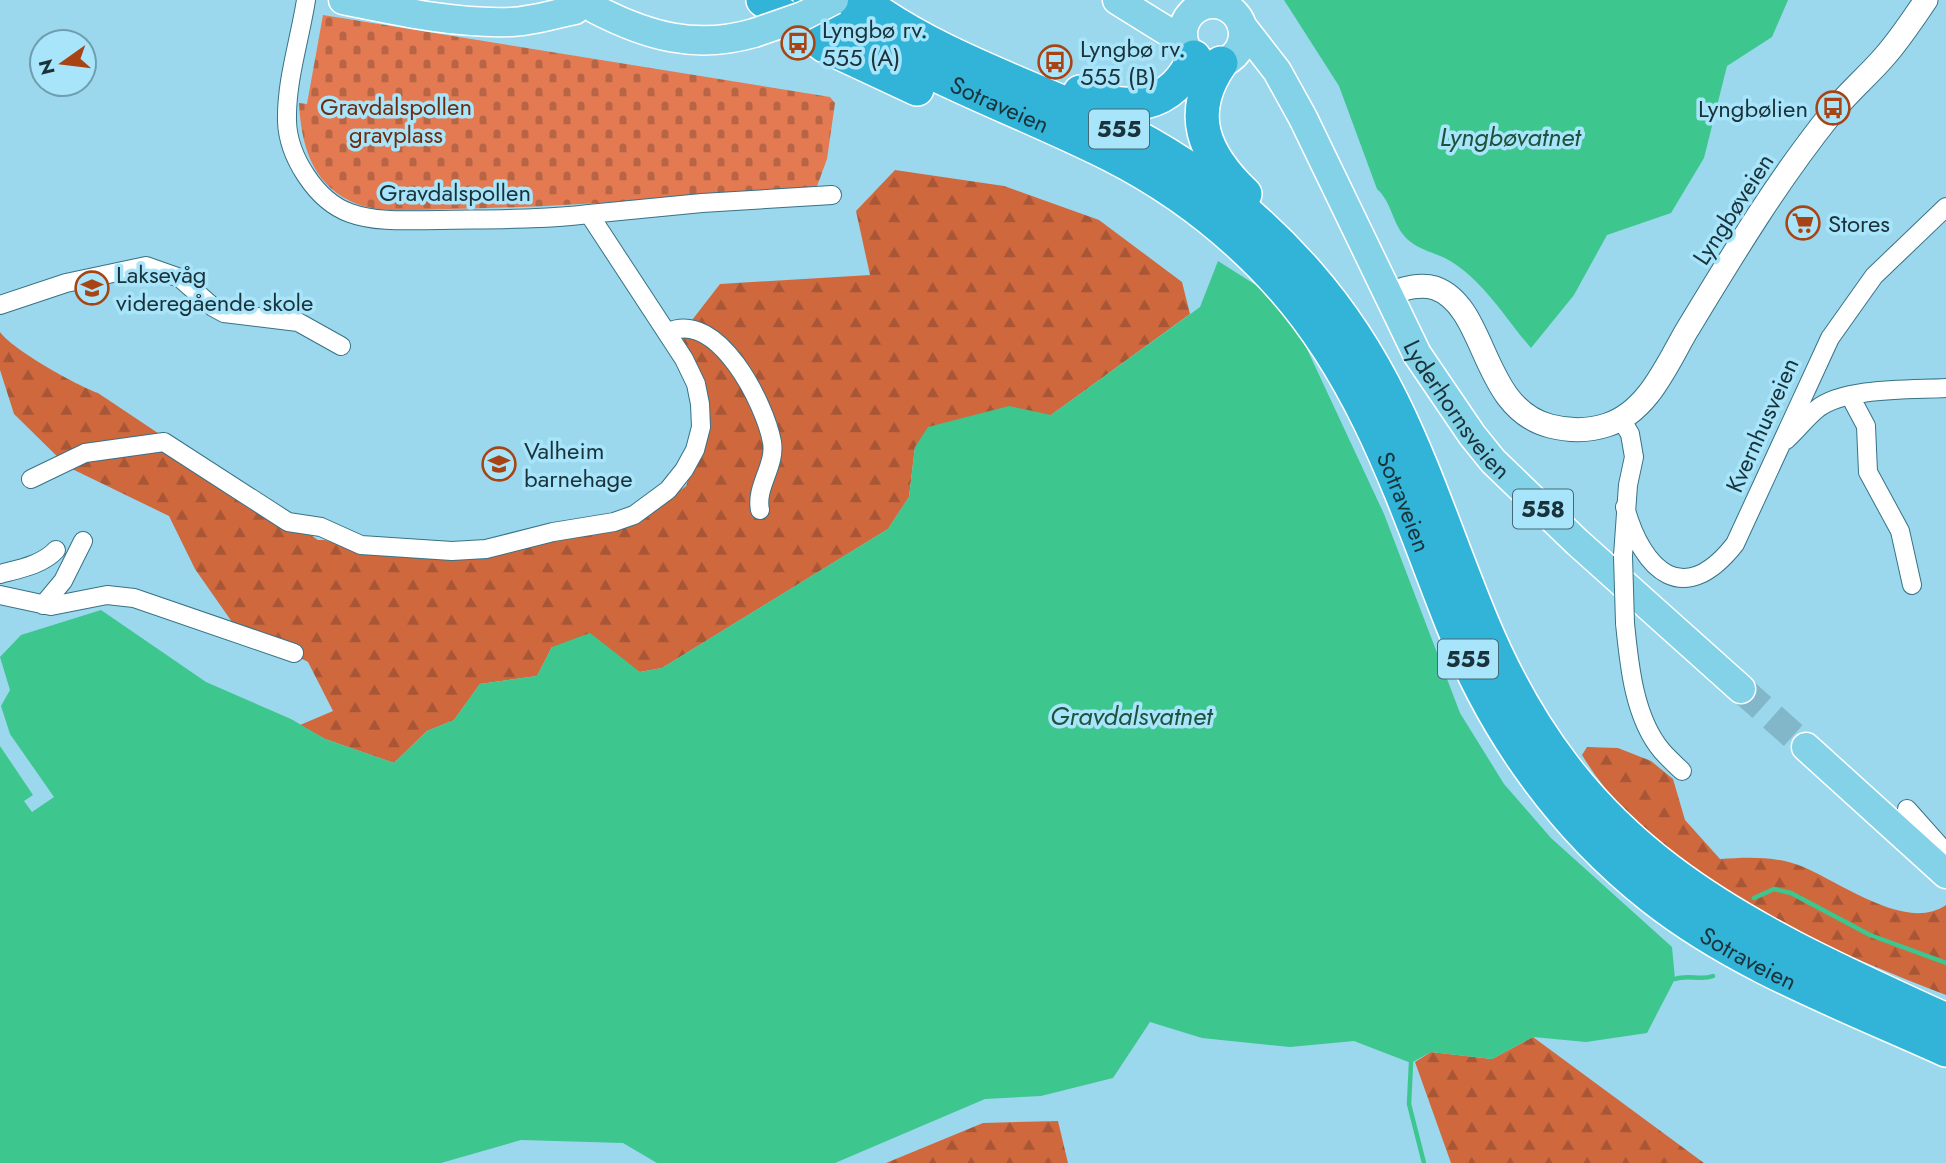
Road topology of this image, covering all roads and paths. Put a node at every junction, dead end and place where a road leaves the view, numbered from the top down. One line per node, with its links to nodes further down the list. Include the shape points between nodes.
1 (306, 0): 23 (street, Gravdalspollen, via 287,122 296,156 322,195 351,214 397,220)
2 (342, 0): 14 (main road, via 422,16 496,22 529,20)
3 (452, 0): 4 (main road, via 495,5)
4 (527, 0)
5 (624, 0): 17 (main road)
6 (763, 0): 20 (highway, 555, via 804,33 868,68 940,99)
7 (810, 0): 20 (highway, Sotraveien / 555, via 885,50)
8 (834, 0): 17 (main road, bridge, via 794,20 728,41 706,43)
9 (861, 0): 26 (highway, Sotraveien / 555, via 911,32 1163,152 1269,233)
10 (891, 0): 18 (highway, 555, via 1088,96 1116,104 1168,94)
11 (1117, 0): 18 (main road, Lyderhornsveien / 558)
12 (1145, 0): 15 (main road, 558, via 1168,8)
13 (1926, 0): 31 (street, Lyngbøveien, via 1888,54 1808,144 1732,256 1649,394)
14 (585, 5): 17 (main road)
15 (1200, 6): 16 (main road, 558, via 1230,9); 18 (main road, via 1186,21)
16 (1242, 26): 18 (main road, via 1240,47); 19 (main road, Lyderhornsveien / 558, via 1277,71)
17 (652, 35)
18 (1207, 55): 19 (main road, Lyderhornsveien / 558, via 1254,68); 26 (highway, 555, via 1201,101 1203,128 1213,156 1316,265)
19 (1287, 94): 24 (main road, Lyderhornsveien / 558)
20 (1111, 156): 49 (highway, Sotraveien / 555, via 1211,219 1283,288 1318,331 1368,413 1391,463 1478,681 1535,776 1571,821 1653,898 1707,933 1772,969)
21 (832, 195): 23 (street, Gravdalspollen)
22 (1946, 207): 32 (street, Kvernhusveien, via 1874,276 1851,306 1817,362)
23 (589, 214): 27 (street)
24 (1388, 294): 31 (street, Lyngbøveien, via 1421,286 1438,289 1448,297 1475,333 1501,388 1531,418 1574,430); 43 (main road, Lyderhornsveien / 558, via 1433,381 1493,461)
25 (0, 305): 28 (street, via 66,283 146,266 180,278 225,313 298,322)
26 (1340, 312): 48 (highway, Sotraveien / 555, via 1392,398 1503,671 1558,762 1593,803 1673,877 1719,907 1783,943)
27 (668, 332): 33 (street, via 696,384 701,427 695,450 668,490 634,515 614,522 486,549 361,545 321,527 288,522 164,442 85,453); 35 (street, via 687,328 699,332 730,354 755,400 772,443 758,500)
28 (341, 346)
29 (1946, 388): 30 (street)
30 (1850, 397): 32 (street, via 1818,408); 39 (street, via 1866,426 1868,472 1900,531)
31 (1621, 419): 34 (street, via 1634,457)
32 (1780, 444): 34 (street, Kvernhusveien, via 1735,544 1706,572 1688,579 1656,569 1637,541)
33 (31, 479)
34 (1625, 507): 45 (street, bridge, via 1625,623 1635,687 1650,734)
35 (760, 510)
36 (83, 541): 41 (street, via 64,581)
37 (55, 550): 38 (street, via 25,568)
38 (0, 574)
39 (1912, 585)
40 (0, 595): 41 (street)
41 (43, 605): 42 (street, via 107,595 134,598)
42 (295, 653)
43 (1741, 689)
44 (1806, 747): 47 (main road)
45 (1682, 771)
46 (1907, 809): 47 (street)
47 (1940, 857)
48 (1946, 1020)
49 (1946, 1050)

